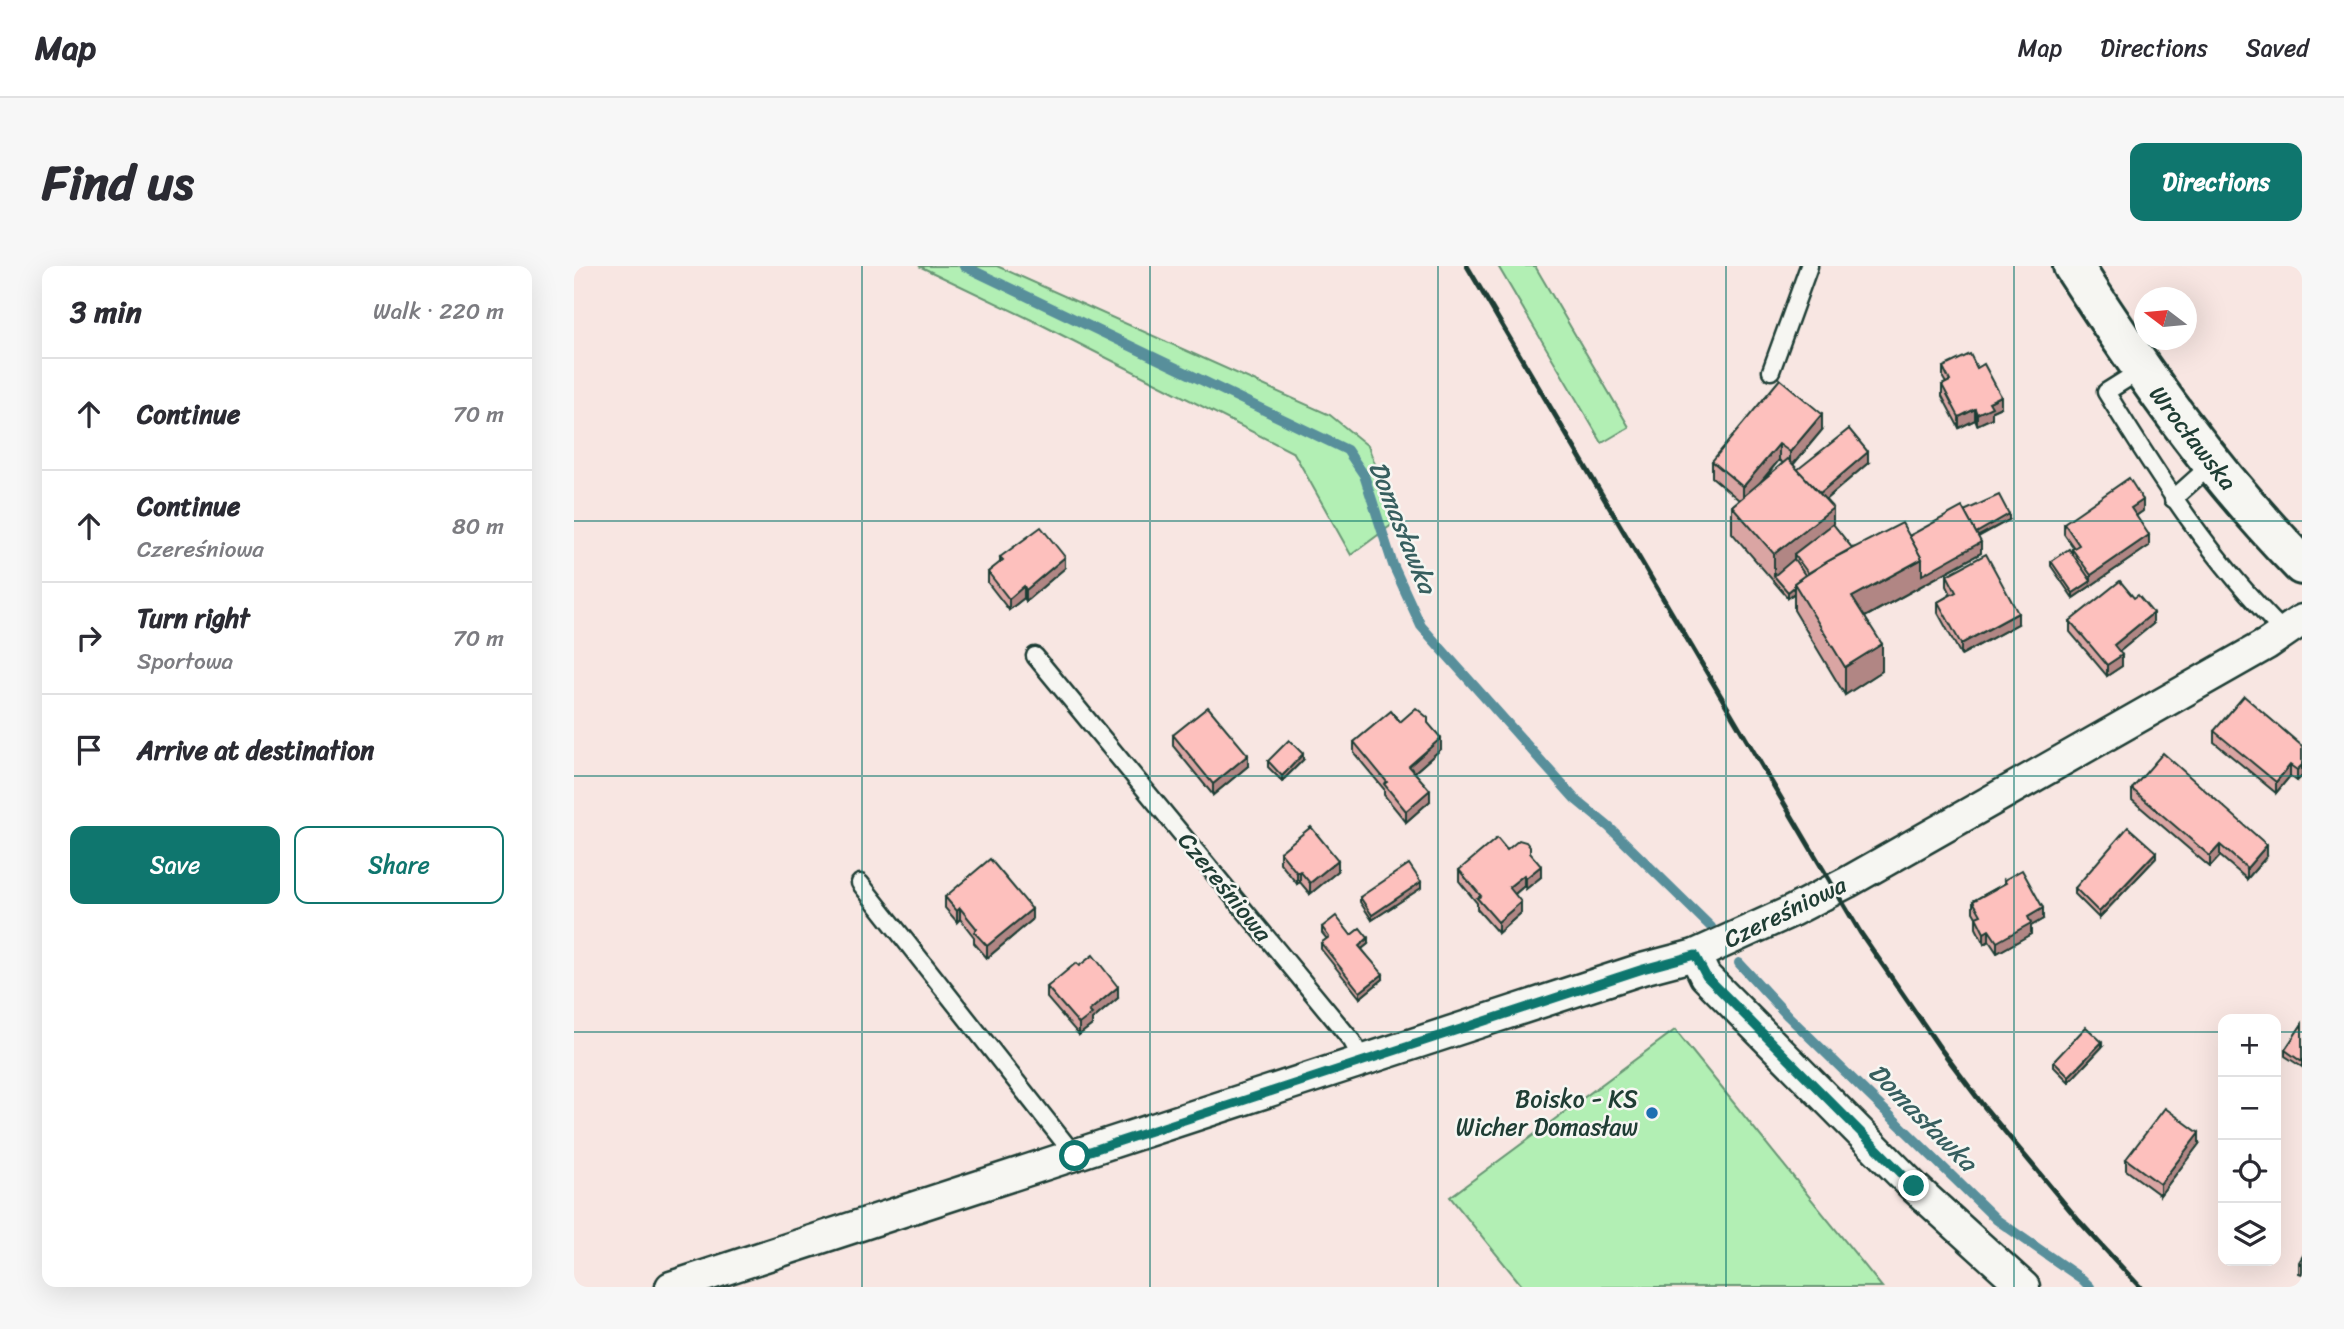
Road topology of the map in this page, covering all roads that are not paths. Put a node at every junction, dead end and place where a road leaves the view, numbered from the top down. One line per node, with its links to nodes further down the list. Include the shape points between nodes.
1 (1809, 266): 4 (lane)
2 (2073, 266): 3 (main road, Wrocławska)
3 (2141, 370): 5 (main road, Wrocławska); 6 (lane, via 2106,392)
4 (1772, 371)
5 (2212, 464): 6 (lane); 7 (main road, Wrocławska, via 2258,521)
6 (2173, 499): 8 (lane, via 2248,596)
7 (2300, 560)
8 (2293, 626): 11 (street, Czereśniowa, via 1848,882)
9 (1035, 656): 12 (lane, Czereśniowa, via 1352,1041)
10 (860, 883): 13 (lane)
11 (1695, 955): 12 (street, Czereśniowa); 15 (street, via 1706,976 1914,1186)
12 (1363, 1062): 13 (street)
13 (1075, 1156): 14 (street)
14 (671, 1287)
15 (2024, 1287)

